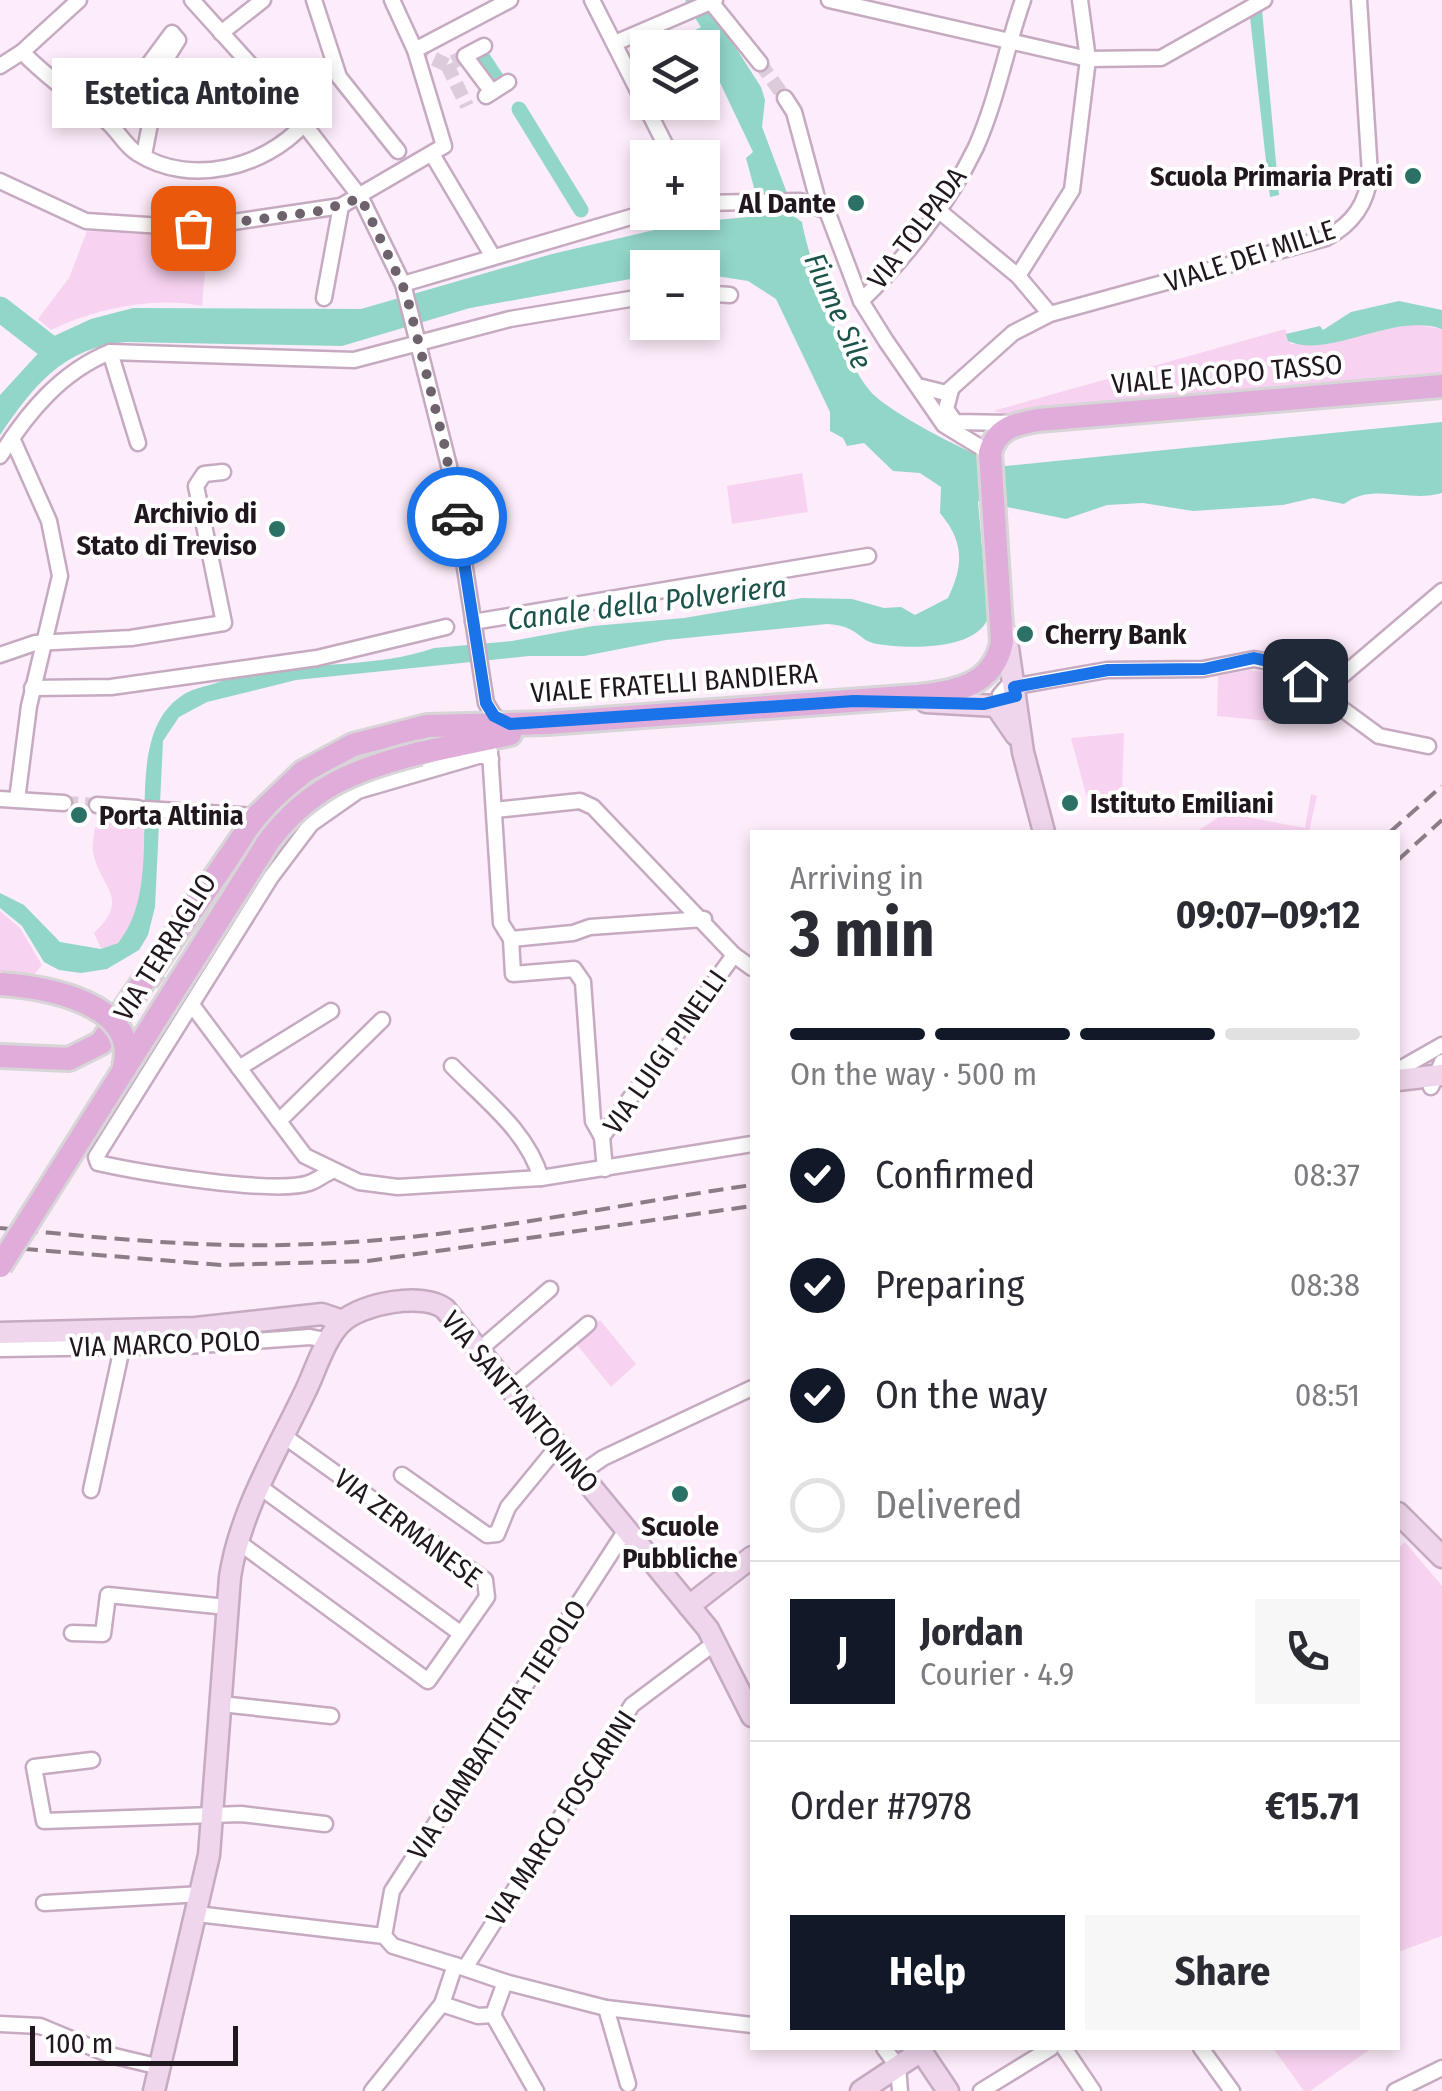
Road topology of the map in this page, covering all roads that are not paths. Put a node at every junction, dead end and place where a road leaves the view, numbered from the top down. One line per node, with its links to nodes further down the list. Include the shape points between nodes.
1 (79, 0): 19 (street)
2 (192, 0): 14 (street)
3 (263, 0): 14 (street)
4 (314, 0): 28 (street, via 340,77)
5 (392, 0): 18 (street)
6 (592, 0): 16 (street)
7 (828, 0): 15 (street)
8 (1022, 0): 15 (street, VIA TOLPADA)
9 (1080, 0): 20 (street)
10 (1264, 0): 20 (street, via 1161,58)
11 (1359, 0): 46 (street, VIALE DEI MILLE, via 1370,174 1367,197 1352,221 1326,238)
12 (506, 2): 18 (street)
13 (711, 2): 16 (street); 21 (street)
14 (221, 32): 26 (street)
15 (1010, 40): 20 (street); 36 (street, VIA TOLPADA, via 977,144)
16 (615, 42): 27 (street)
17 (484, 46): 23 (street, via 467,55 488,94)
18 (415, 50): 29 (street)
19 (22, 52): 22 (street); 25 (street)
20 (1088, 58): 39 (street, via 1072,190)
21 (760, 63)
22 (0, 66)
23 (508, 82)
24 (785, 98): 34 (street, via 794,112)
25 (107, 121): 30 (street); 30 (street, via 172,33 178,40 161,67)
26 (304, 124): 30 (street, via 250,164 190,170); 32 (street)
27 (663, 140)
28 (398, 150)
29 (438, 150): 32 (street); 38 (street)
30 (144, 155)
31 (0, 182): 35 (street, via 86,220 123,225 193,228)
32 (361, 198): 35 (street); 40 (street)
33 (720, 203): 34 (street)
34 (807, 203): 45 (street, via 832,218)
35 (341, 206): 43 (street)
36 (938, 210): 39 (street); 45 (street, VIA TOLPADA)
37 (630, 217): 38 (street)
38 (492, 255): 40 (street)
39 (1018, 276): 46 (street)
40 (404, 289): 47 (street)
41 (720, 294): 42 (street)
42 (730, 295)
43 (324, 298)
44 (630, 298): 47 (street)
45 (861, 301): 50 (street)
46 (1050, 314): 51 (street, VIALE DEI MILLE, via 1012,333)
47 (418, 337): 48 (street, via 354,360 323,362); 61 (street, via 449,466)
48 (110, 352): 53 (street, via 53,388); 54 (street)
49 (1442, 386): 52 (main road, VIALE JACOPO TASSO)
50 (922, 387): 51 (street, via 936,394); 55 (street, via 944,425)
51 (951, 390): 52 (street, VIALE JACOPO TASSO, via 946,408 955,422)
52 (1018, 424): 55 (main road, via 998,434)
53 (12, 438): 56 (street); 63 (street, via 49,520 60,576)
54 (138, 443)
55 (990, 453): 60 (main road, VIALE FRATELLI BANDIERA)
56 (0, 456)
57 (223, 472): 63 (street, via 204,474 196,486 224,623 131,638)
58 (868, 556): 61 (street)
59 (1442, 590): 66 (street)
60 (1003, 614): 67 (street); 68 (main road, VIALE FRATELLI BANDIERA, via 1000,651 972,684 941,694)
61 (473, 626): 70 (street, via 488,708)
62 (446, 627): 65 (street, via 177,679)
63 (45, 642): 64 (street); 65 (street)
64 (0, 654)
65 (32, 688): 75 (street)
66 (1322, 693): 67 (street, via 1263,658 1204,669 1108,670); 71 (street, via 1379,736)
67 (1003, 699): 68 (street); 80 (street)
68 (854, 701): 69 (main road, VIALE FRATELLI BANDIERA)
69 (547, 723): 70 (main road, VIALE FRATELLI BANDIERA); 72 (main road, VIA TERRAGLIO)
70 (510, 724): 79 (main road, VIALE FRATELLI BANDIERA, via 427,726 353,745 303,772)
71 (1428, 746)
72 (487, 749): 73 (street); 73 (main road, VIA TERRAGLIO, via 452,746); 78 (street)
73 (427, 761): 86 (street, via 358,791 311,824); 94 (main road, VIA TERRAGLIO, bridge, via 342,776 292,812)
74 (0, 799): 75 (street)
75 (17, 800): 76 (street)
76 (64, 803)
77 (97, 805): 79 (street)
78 (495, 810): 81 (street, via 580,801 593,807); 82 (street, via 501,923)
79 (258, 816): 91 (main road, VIALE FRATELLI BANDIERA, via 91,1050 56,1060)
80 (1044, 830)
81 (704, 919): 82 (street); 83 (street)
82 (510, 939): 100 (street, via 514,974 574,969 583,982 594,1121)
83 (734, 955): 84 (street, VIA LUIGI PINELLI); 100 (street, VIA LUIGI PINELLI)
84 (750, 967)
85 (0, 984): 94 (main road, bridge, via 68,995 114,1022 126,1044)
86 (192, 1006): 93 (street, VIA LUIGI PINELLI); 103 (street, via 97,1148 98,1163 156,1176 290,1185)
87 (332, 1012): 93 (street)
88 (382, 1020): 99 (street)
89 (1442, 1045): 90 (street)
90 (1426, 1054): 95 (street); 96 (street, via 1422,1062)
91 (0, 1056)
92 (452, 1066): 104 (street, via 521,1135)
93 (239, 1068): 99 (street, VIA LUIGI PINELLI)
94 (124, 1069): 105 (main road, VIA TERRAGLIO, bridge)
95 (1400, 1069)
96 (1436, 1077): 97 (street); 98 (street)
97 (1400, 1080)
98 (1400, 1091)
99 (279, 1121): 103 (street, VIA LUIGI PINELLI, via 306,1156)
100 (602, 1137): 102 (street, VIA LUIGI PINELLI)
101 (750, 1144): 102 (street)
102 (605, 1169): 104 (street, VIA LUIGI PINELLI)
103 (330, 1172): 104 (street, VIA LUIGI PINELLI, via 398,1187)
104 (541, 1178)
105 (0, 1266)
106 (550, 1289): 113 (street)
107 (343, 1321): 109 (street, VIA SANT'ANTONINO, via 331,1315 210,1328); 110 (street); 113 (street, VIA SANT'ANTONINO, via 367,1310 430,1300)
108 (588, 1324): 114 (street)
109 (0, 1333)
110 (330, 1341): 111 (street, VIA MARCO POLO, via 310,1336); 116 (street)
111 (122, 1348): 112 (street, VIA MARCO POLO); 121 (street)
112 (0, 1349)
113 (478, 1350): 114 (street, VIA SANT'ANTONINO)
114 (510, 1389): 117 (street, VIA SANT'ANTONINO)
115 (750, 1389): 118 (street)
116 (284, 1436): 120 (street); 130 (street, VIA ZERMANESE, via 485,1580 487,1597)
117 (558, 1446): 118 (street, VIA SANT'ANTONINO); 119 (street, via 508,1507 497,1534 487,1535)
118 (580, 1474): 123 (street, VIA SANT'ANTONINO)
119 (402, 1475)
120 (260, 1487): 124 (street); 130 (street, VIA ZERMANESE)
121 (92, 1490)
122 (1400, 1515): 125 (street)
123 (626, 1530): 127 (street, VIA SANT'ANTONINO); 140 (street, VIA GIAMBATTISTA TIEPOLO, via 392,1891)
124 (237, 1541): 128 (street); 130 (street, VIA ZERMANESE, via 428,1680)
125 (1442, 1557)
126 (750, 1559): 127 (street)
127 (689, 1606): 131 (street, VIA SANT'ANTONINO)
128 (228, 1607): 129 (street, via 108,1595 103,1634); 132 (street)
129 (72, 1633)
130 (460, 1634)
131 (716, 1642): 133 (street, VIA SANT'ANTONINO); 141 (street, VIA MARCO FOSCARINI, via 632,1704)
132 (221, 1704): 134 (street); 136 (street)
133 (750, 1712)
134 (331, 1716)
135 (92, 1760): 136 (street, via 34,1767 44,1820)
136 (213, 1816): 137 (street); 139 (street)
137 (325, 1824)
138 (44, 1902): 139 (street)
139 (200, 1904): 140 (street); 154 (street)
140 (384, 1936): 141 (street, via 393,1946)
141 (460, 1967): 142 (street); 143 (street, VIA MARCO FOSCARINI)
142 (505, 1982): 144 (street); 145 (street)
143 (442, 2004): 145 (street); 159 (street)
144 (606, 2008): 147 (street); 157 (street)
145 (494, 2015): 160 (street)
146 (0, 2024): 154 (street, via 40,2026)
147 (750, 2024)
148 (885, 2050): 155 (street)
149 (919, 2050): 155 (street)
150 (921, 2050): 163 (street)
151 (1048, 2050): 164 (street)
152 (1065, 2050): 165 (street)
153 (1202, 2050): 166 (street)
154 (160, 2067): 158 (street)
155 (898, 2067): 161 (street); 162 (street)
156 (1442, 2068): 167 (street)
157 (628, 2084)
158 (154, 2091)
159 (372, 2091)
160 (536, 2091)
161 (860, 2091)
162 (900, 2091)
163 (948, 2091)
164 (981, 2091)
165 (1093, 2091)
166 (1232, 2091)
167 (1395, 2091)

